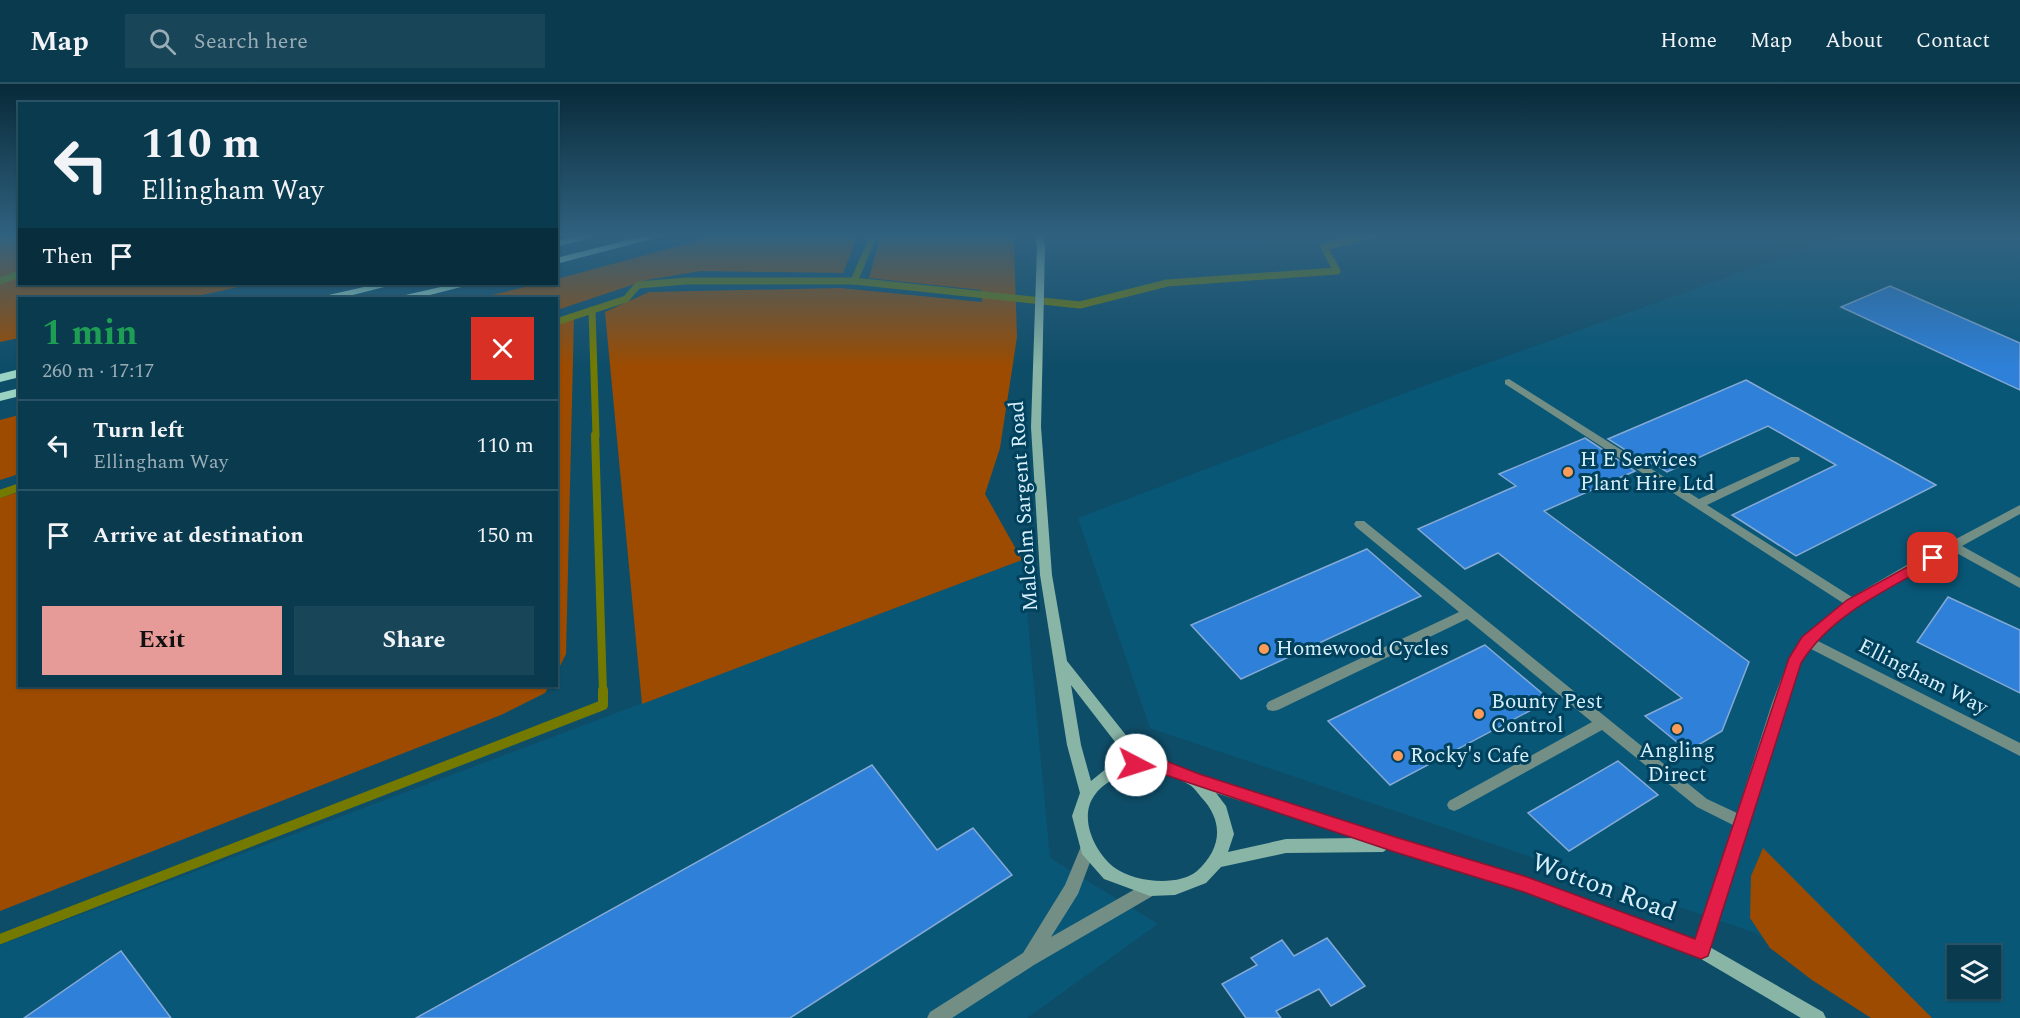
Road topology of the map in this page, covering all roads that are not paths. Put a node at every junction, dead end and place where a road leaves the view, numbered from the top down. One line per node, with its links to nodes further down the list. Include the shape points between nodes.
1 (1040, 279): 20 (street, Malcolm Sargent Road, via 1036,428 1046,575)
2 (386, 285): 4 (main road)
3 (463, 285): 5 (main road)
4 (332, 297)
5 (409, 297)
6 (18, 374): 7 (main road)
7 (0, 378)
8 (1509, 382): 12 (street)
9 (18, 392): 10 (main road)
10 (0, 397)
11 (1795, 459): 12 (street)
12 (1699, 504): 17 (street)
13 (2020, 509): 15 (street)
14 (1360, 524): 18 (street)
15 (1953, 546): 16 (street); 17 (street)
16 (2020, 584)
17 (1852, 603): 19 (street)
18 (1467, 612): 21 (street); 22 (street)
19 (1807, 641): 23 (street, Ellingham Way); 28 (street, via 1794,662)
20 (1062, 664): 24 (street, Malcolm Sargent Road, via 1124,743); 26 (street, Malcolm Sargent Road, via 1074,745)
21 (1272, 706)
22 (1602, 723): 27 (street); 28 (street, via 1702,803)
23 (2020, 750)
24 (1158, 765): 25 (street, Wotton Road); 26 (street, Wotton Road, via 1136,765 1112,772)
25 (1195, 780): 29 (street, Wotton Road); 31 (street, Wotton Road, via 1219,806 1226,834)
26 (1088, 794): 30 (street, via 1080,816)
27 (1454, 805)
28 (1741, 822): 33 (street)
29 (1395, 845): 31 (street, Wotton Road, via 1286,846); 33 (street, Wotton Road, via 1524,884)
30 (1087, 849): 32 (street, Wotton Road, via 1110,874); 34 (street, Wotton Road, via 1072,889)
31 (1217, 861): 32 (street, Wotton Road, via 1200,878 1176,888)
32 (1150, 889): 34 (street, Wotton Road)
33 (1701, 950): 36 (street, Wotton Road)
34 (1028, 959): 35 (street, Wotton Road)
35 (936, 1018)
36 (1818, 1018)

